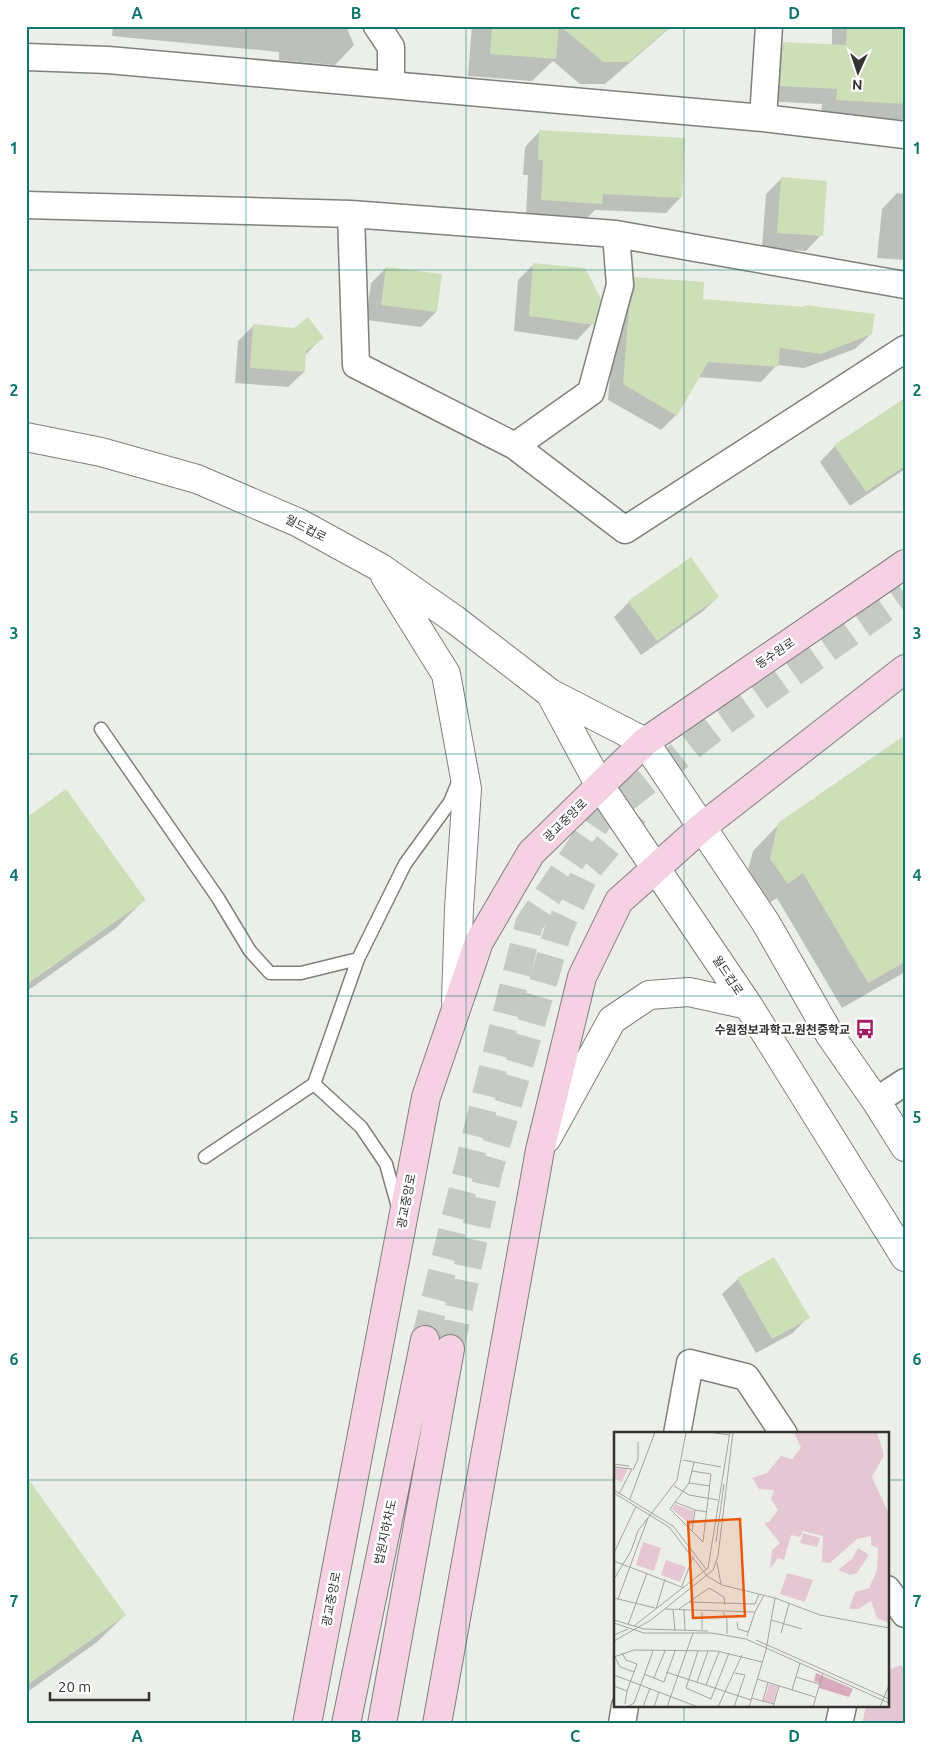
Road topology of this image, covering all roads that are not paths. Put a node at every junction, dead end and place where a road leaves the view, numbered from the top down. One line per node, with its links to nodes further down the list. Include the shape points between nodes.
1 (377, 26): 4 (street, via 391,47)
2 (769, 26): 5 (street)
3 (26, 57): 4 (street, via 108,60)
4 (391, 85): 5 (street)
5 (763, 118): 6 (street)
6 (905, 135)
7 (26, 206): 8 (street)
8 (351, 214): 9 (street); 13 (street, via 356,365)
9 (616, 234): 10 (street); 13 (street, via 620,284 591,392)
10 (905, 285)
11 (905, 349): 13 (street, via 625,530)
12 (26, 437): 15 (street, 월드컵로, via 101,452 197,479 299,523)
13 (515, 446)
14 (905, 564): 19 (main road, 동수원로)
15 (381, 568): 17 (street, 월드컵로); 20 (street, via 446,674)
16 (905, 669): 22 (main road)
17 (550, 693): 19 (street, 월드컵로); 21 (street, 월드컵로)
18 (101, 729): 24 (lane, via 218,898 250,951 270,974 301,973)
19 (645, 742): 21 (main road, 광교중앙로); 22 (street, 월드컵로)
20 (464, 769): 24 (lane, via 450,802 405,864); 26 (street, via 468,789)
21 (600, 786): 23 (street, 월드컵로); 26 (main road, 광교중앙로, via 531,853 479,942)
22 (702, 827): 23 (main road); 29 (street, 월드컵로, via 766,923 830,1035)
23 (656, 868): 25 (street, 월드컵로); 31 (main road, via 619,901 582,977)
24 (358, 959): 28 (lane)
25 (748, 1005): 31 (street, via 689,992 649,995 612,1020); 34 (street, 월드컵로)
26 (455, 1012): 33 (main road, 광교중앙로, via 426,1097)
27 (905, 1082): 29 (street)
28 (314, 1084): 32 (lane); 33 (lane, via 361,1127 386,1164)
29 (876, 1101): 30 (street, 월드컵로)
30 (905, 1147)
31 (540, 1150): 46 (main road)
32 (205, 1157)
33 (402, 1221): 43 (main road, 광교중앙로)
34 (905, 1257)
35 (425, 1340): 44 (main road, 법원지하차도)
36 (450, 1349): 45 (main road)
37 (677, 1432): 38 (street, via 690,1363 746,1377)
38 (783, 1432)
39 (888, 1590): 40 (street)
40 (905, 1614)
41 (625, 1708): 47 (street)
42 (843, 1708): 48 (street)
43 (307, 1724)
44 (346, 1724)
45 (382, 1724)
46 (437, 1724)
47 (622, 1724)
48 (839, 1724)

